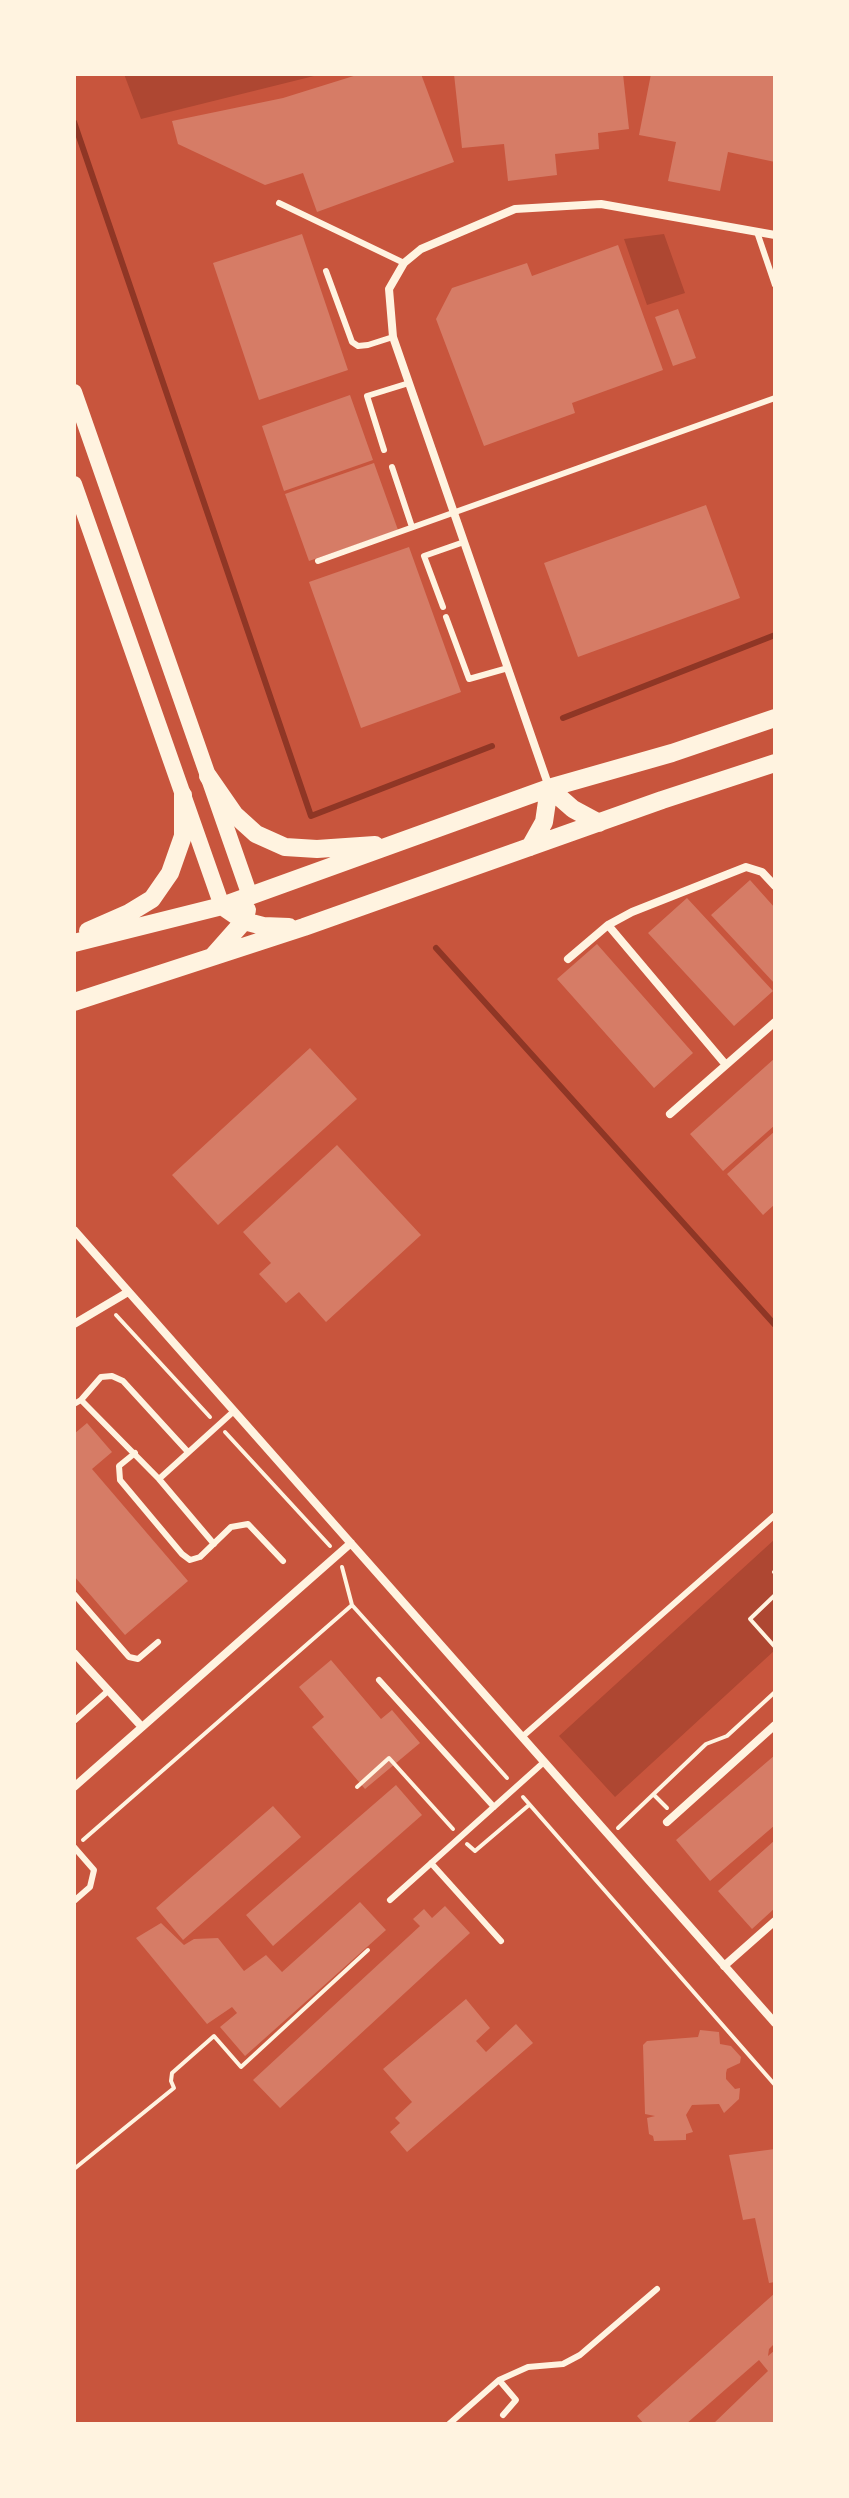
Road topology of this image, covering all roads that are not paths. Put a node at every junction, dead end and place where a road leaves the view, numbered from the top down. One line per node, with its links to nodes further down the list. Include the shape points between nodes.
1 (279, 203): 4 (lane)
2 (757, 232): 3 (street); 4 (street, via 601,204 515,209 421,249); 6 (lane)
3 (775, 235)
4 (404, 263): 7 (street, via 389,289)
5 (326, 271): 7 (lane, via 352,342 368,345)
6 (775, 285)
7 (393, 337): 8 (street)
8 (409, 383): 11 (lane, via 367,396); 14 (street)
9 (74, 392): 23 (main road)
10 (775, 398): 14 (lane)
11 (384, 450)
12 (392, 467): 15 (lane)
13 (74, 484): 25 (main road)
14 (454, 512): 15 (lane); 16 (street)
15 (412, 527): 17 (lane)
16 (464, 542): 18 (lane, via 424,556); 20 (street)
17 (318, 561)
18 (443, 607)
19 (446, 617): 20 (lane, via 469,679)
20 (508, 668): 24 (street)
21 (775, 718): 24 (main road)
22 (775, 763): 26 (main road)
23 (208, 776): 27 (main road, via 235,815 256,834 285,847); 30 (main road)
24 (549, 788): 26 (main road); 27 (main road); 28 (main road, via 544,822)
25 (183, 795): 31 (main road); 35 (main road, via 183,836 170,873 152,899)
26 (599, 823): 28 (main road)
27 (398, 844): 30 (main road)
28 (530, 847): 34 (main road)
29 (775, 886): 33 (street, via 762,872 746,867)
30 (250, 896): 31 (main road); 32 (main road)
31 (222, 906): 32 (main road); 36 (main road)
32 (244, 921): 34 (main road); 37 (main road)
33 (608, 925): 38 (street); 41 (street)
34 (304, 927): 37 (main road)
35 (74, 937)
36 (74, 943)
37 (212, 958): 39 (main road)
38 (568, 959)
39 (74, 1002)
40 (775, 1022): 41 (street)
41 (726, 1065): 42 (street)
42 (670, 1114)
43 (74, 1230): 44 (street)
44 (128, 1292): 45 (street); 47 (street)
45 (74, 1324)
46 (78, 1402): 48 (lane, via 101,1377 112,1376 123,1381); 49 (lane)
47 (234, 1411): 48 (lane); 52 (street)
48 (188, 1452): 50 (lane)
49 (135, 1453): 50 (lane); 53 (lane, via 119,1466 120,1480 182,1554 190,1560 200,1557)
50 (159, 1479): 53 (lane)
51 (775, 1515): 63 (lane)
52 (351, 1543): 62 (street); 63 (street)
53 (214, 1544): 54 (lane, via 231,1527 248,1524)
54 (283, 1561)
55 (74, 1594): 56 (lane, via 129,1657 138,1659)
56 (158, 1642)
57 (74, 1653): 59 (street)
58 (379, 1680): 66 (lane)
59 (109, 1690): 60 (lane); 62 (street)
60 (74, 1721)
61 (775, 1725): 67 (street)
62 (142, 1727): 65 (street)
63 (522, 1737): 64 (street)
64 (544, 1762): 66 (lane); 74 (street)
65 (74, 1787)
66 (494, 1807): 69 (lane)
67 (667, 1822)
68 (74, 1847): 71 (lane, via 94,1870 90,1887)
69 (431, 1863): 70 (lane); 73 (lane)
70 (390, 1900)
71 (74, 1901)
72 (775, 1921): 74 (street)
73 (501, 1941)
74 (724, 1966): 75 (street)
75 (775, 2023)
76 (657, 2289): 77 (lane, via 580,2355)
77 (499, 2380): 78 (lane, via 516,2400); 79 (lane)
78 (503, 2415)
79 (449, 2424)

